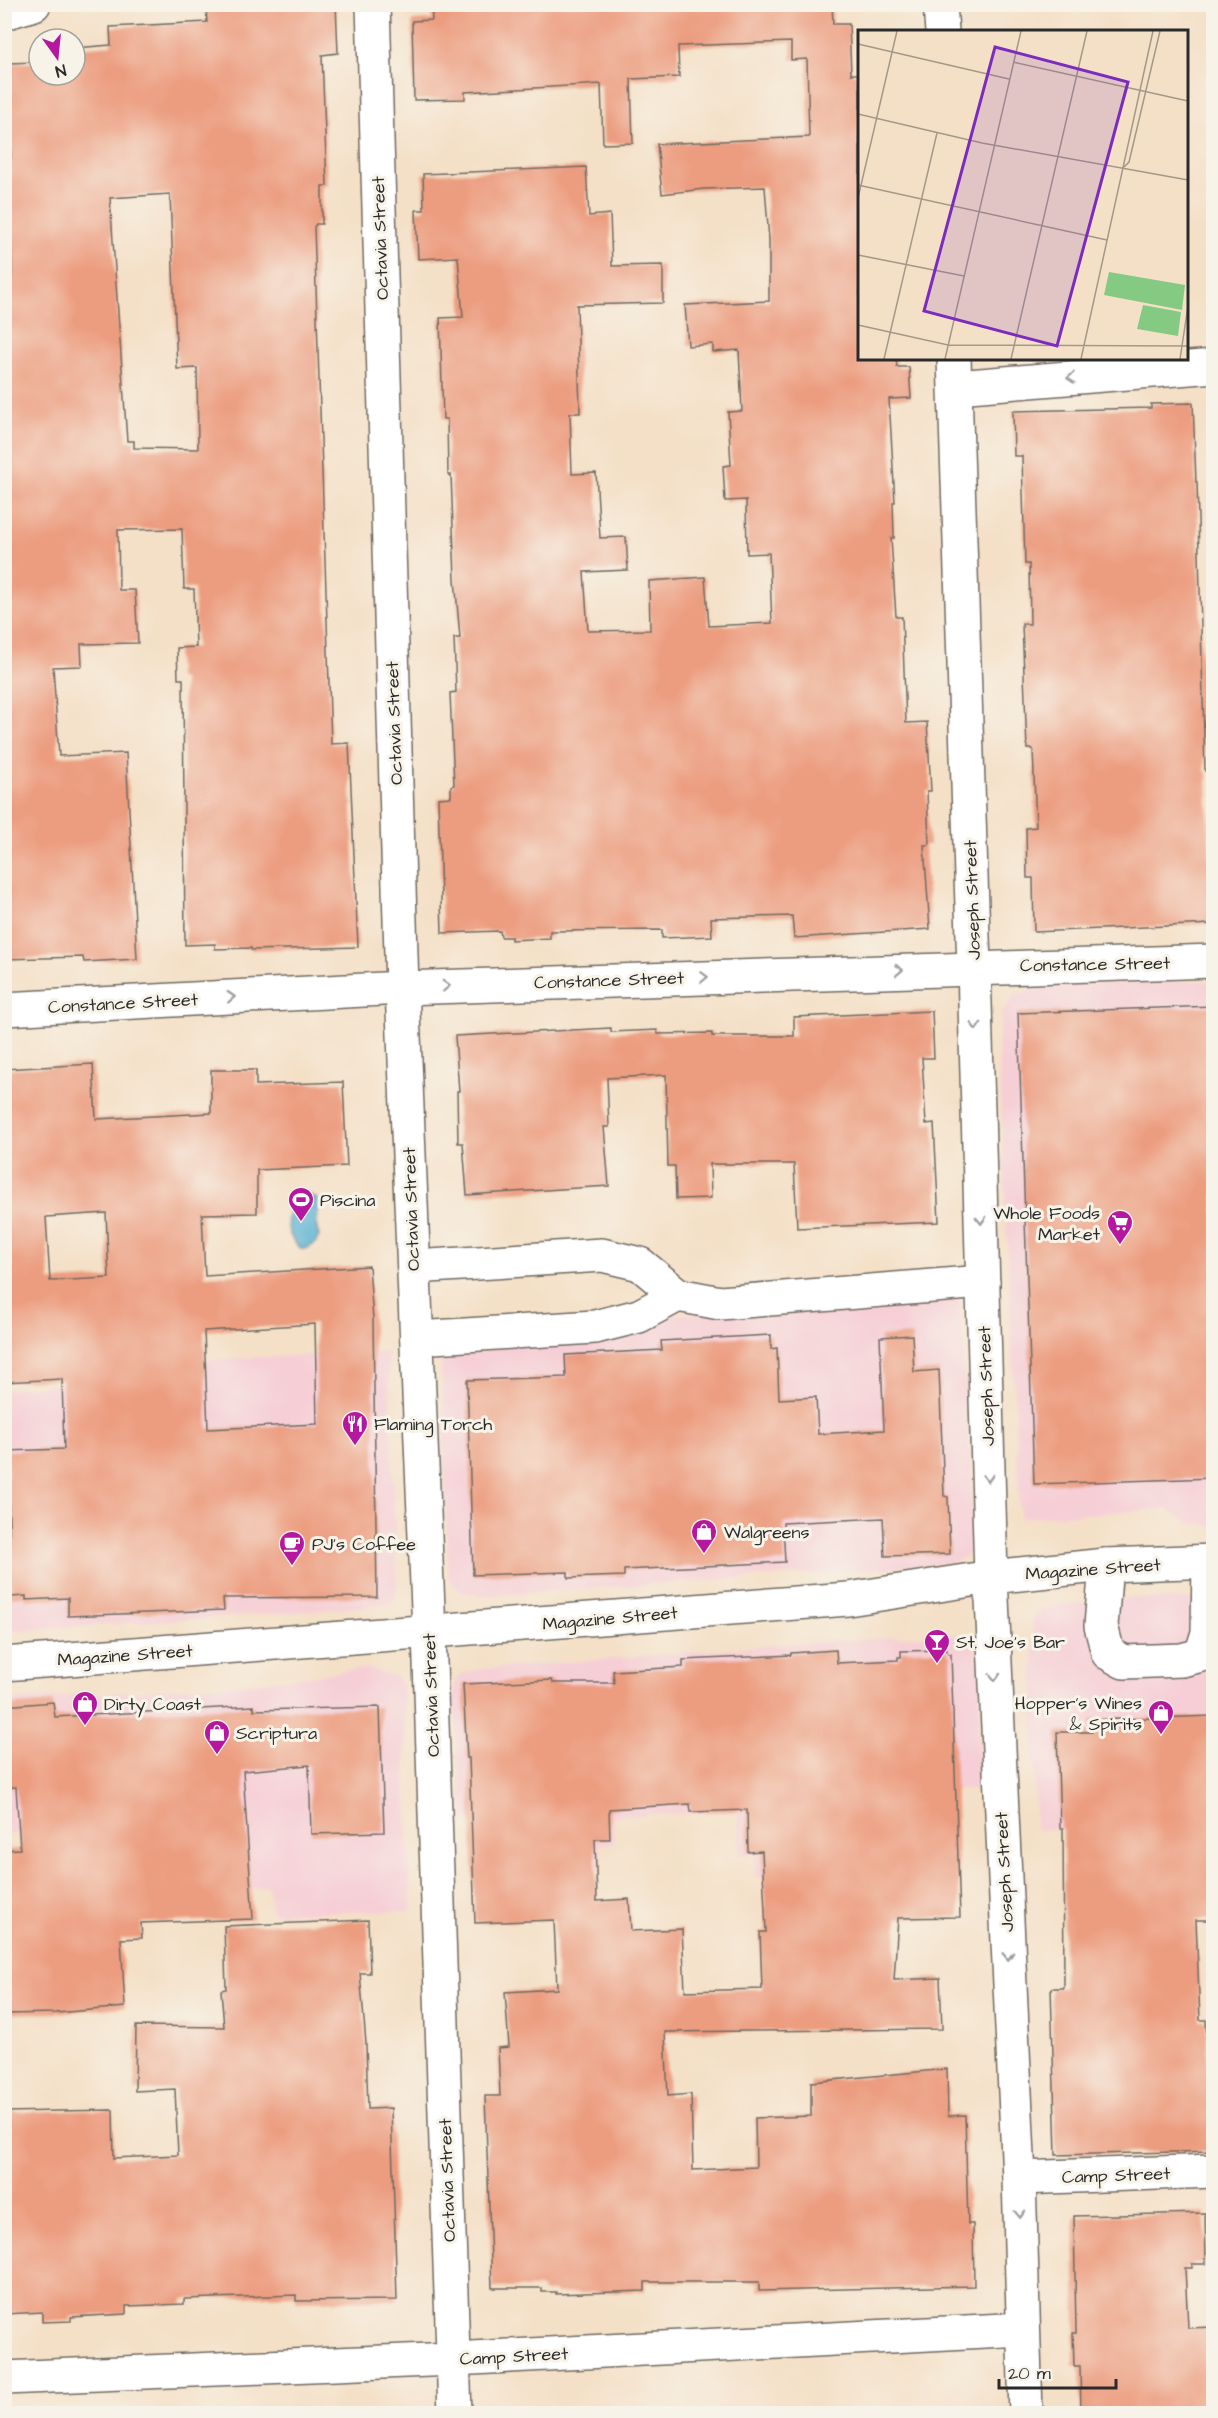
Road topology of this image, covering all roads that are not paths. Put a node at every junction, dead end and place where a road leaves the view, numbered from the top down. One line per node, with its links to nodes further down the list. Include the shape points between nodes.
1 (34, 4): 4 (street)
2 (373, 4): 10 (street, Octavia Street)
3 (940, 4): 5 (street)
4 (4, 13)
5 (942, 30)
6 (1214, 366): 7 (street, one-way to 7)
7 (955, 373): 9 (street, Joseph Street)
8 (1214, 961): 9 (street, Constance Street)
9 (974, 967): 10 (street, Constance Street, one-way to 9); 13 (street, Joseph Street, one-way to 13)
10 (402, 988): 11 (street, Constance Street, one-way to 10); 12 (street, Octavia Street)
11 (4, 1009)
12 (414, 1267): 14 (street, via 602,1255 640,1264); 15 (street, Octavia Street)
13 (983, 1282): 14 (street, via 720,1303); 18 (street, Joseph Street, one-way to 18)
14 (678, 1295): 15 (street, via 639,1316 595,1327)
15 (417, 1338): 19 (street, Octavia Street)
16 (1211, 1561): 17 (street, Magazine Street); 17 (street, via 1208,1633 1201,1655 1182,1660 1124,1662 1108,1653 1101,1626)
17 (1107, 1565): 18 (street, Magazine Street)
18 (991, 1577): 19 (street, Magazine Street, via 848,1599); 22 (street, Joseph Street, one-way to 22)
19 (429, 1632): 20 (street, Magazine Street); 24 (street, Octavia Street)
20 (4, 1664)
21 (1214, 2171): 22 (street, Camp Street)
22 (1019, 2178): 23 (street, Joseph Street, one-way to 23)
23 (1023, 2330): 24 (street, Camp Street); 27 (street, Joseph Street)
24 (453, 2359): 25 (street, Camp Street); 26 (street, Octavia Street)
25 (4, 2378)
26 (455, 2414)
27 (1026, 2414)

